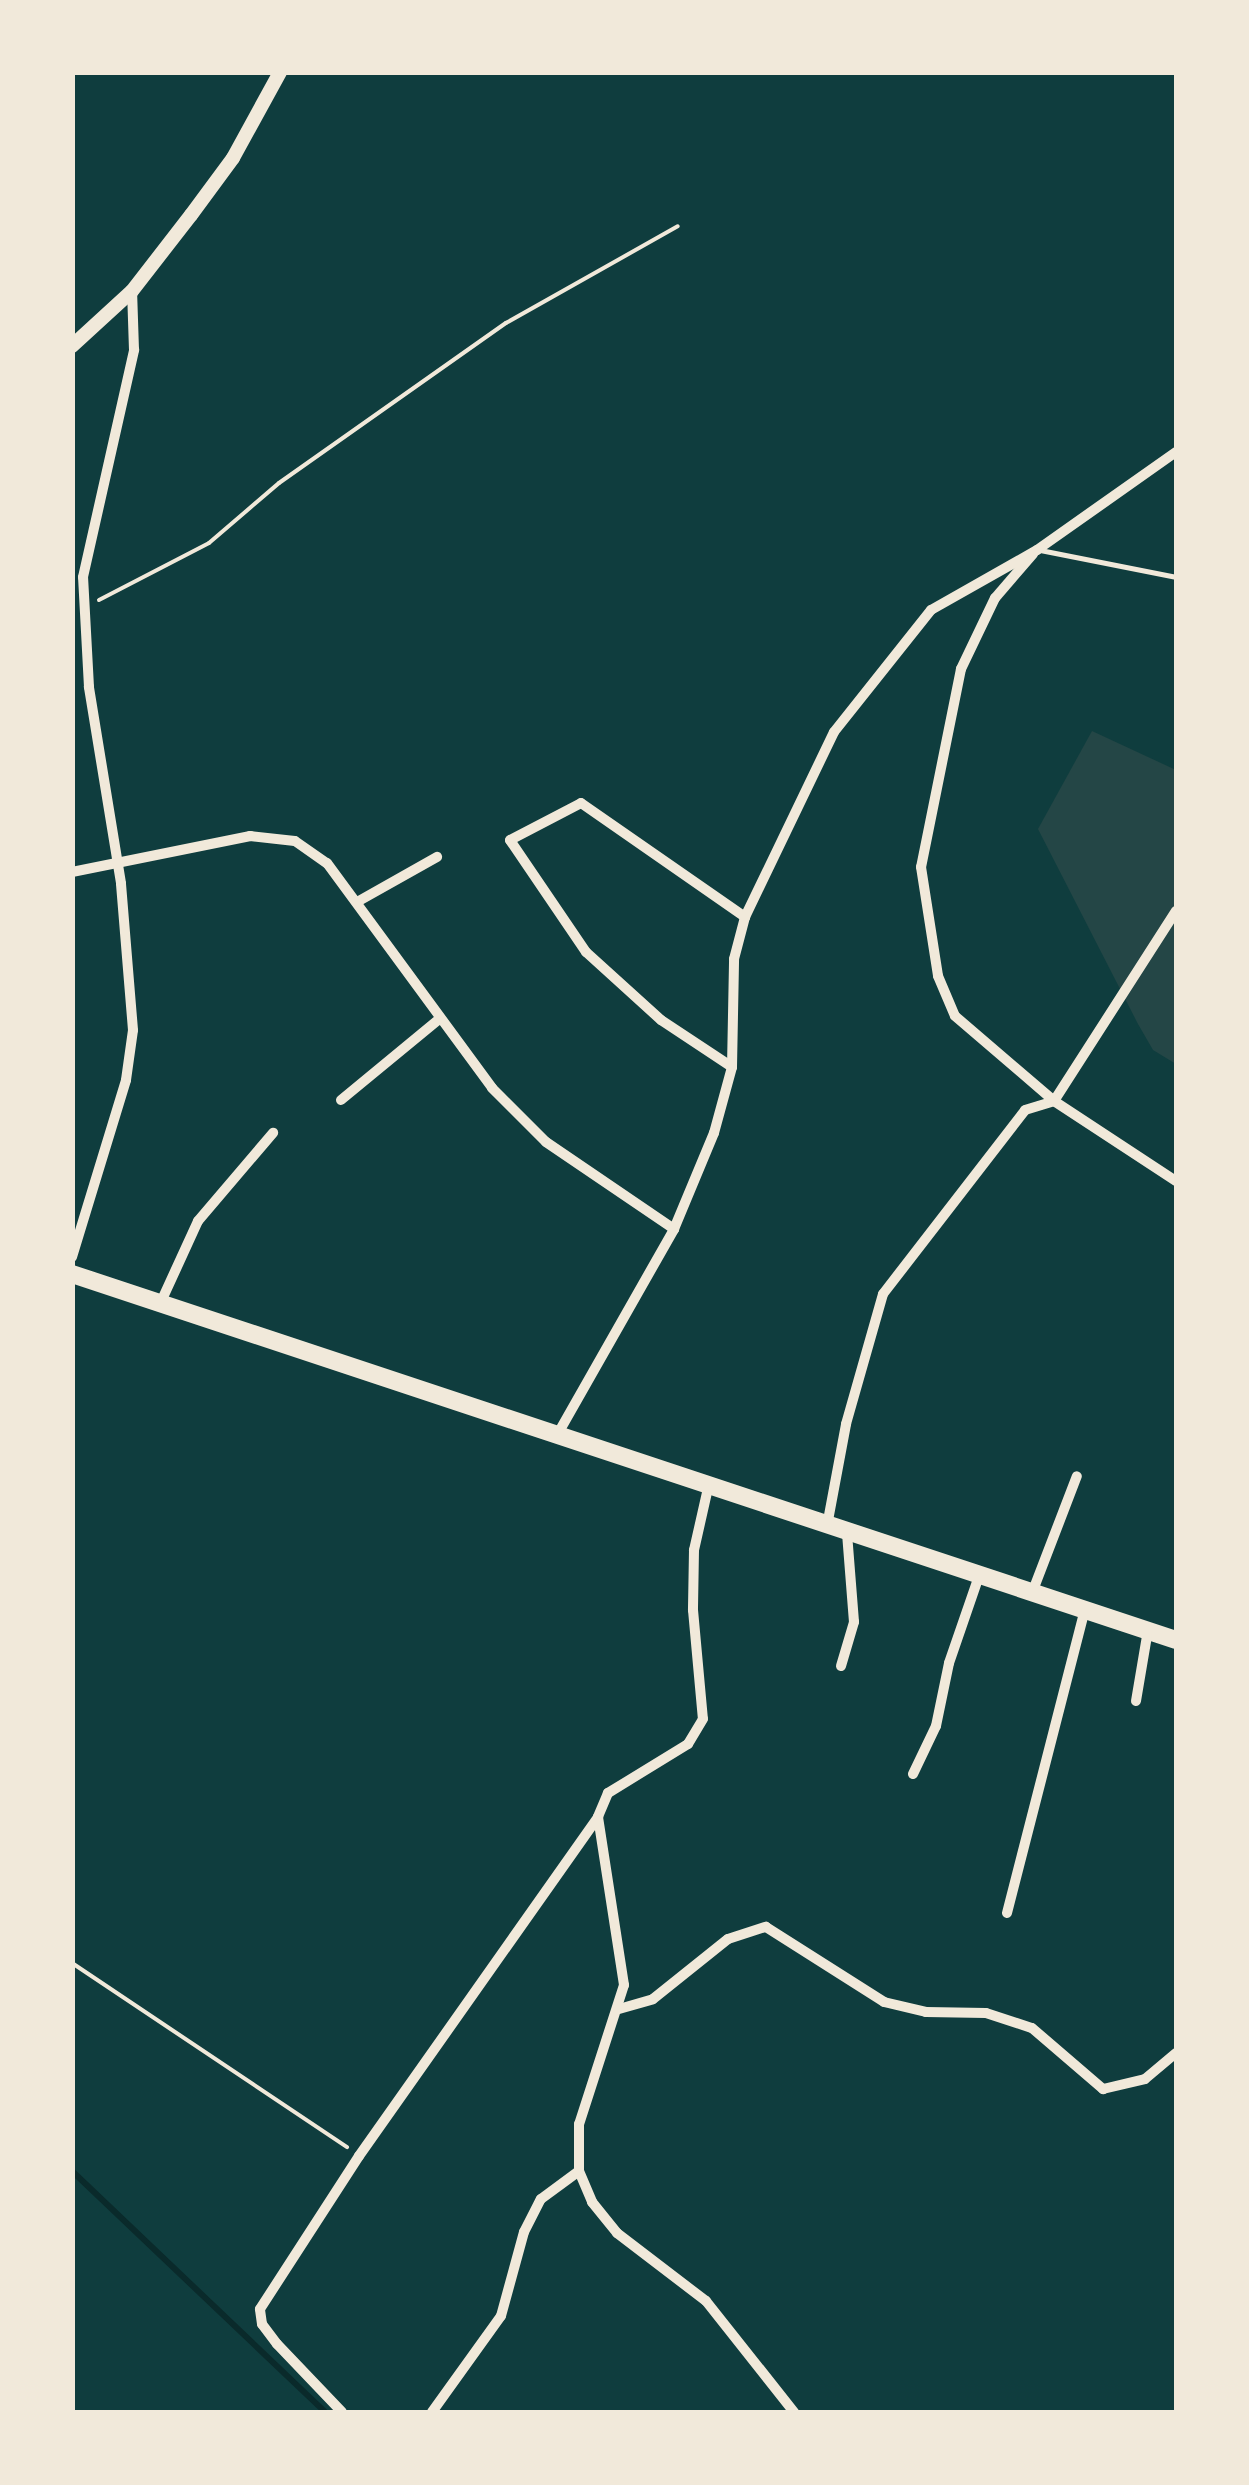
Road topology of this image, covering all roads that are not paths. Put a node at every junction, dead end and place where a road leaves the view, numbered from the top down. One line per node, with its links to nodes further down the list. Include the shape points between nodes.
1 (280, 72): 2 (street, via 233,158)
2 (132, 290): 3 (street); 6 (street, via 134,350)
3 (72, 346)
4 (1176, 452): 5 (street)
5 (1037, 550): 7 (lane); 14 (street, via 968,585 897,646 834,732); 18 (street, via 995,598 961,669 921,866 938,976 955,1016)
6 (83, 577): 8 (street); 10 (street, via 90,687)
7 (1176, 577)
8 (72, 590)
9 (436, 857): 12 (street)
10 (117, 863): 11 (street); 12 (street, via 250,836 296,841 328,863); 22 (street, via 134,1030 126,1080)
11 (72, 872)
12 (357, 902): 15 (street)
13 (1176, 911): 18 (street)
14 (745, 917): 16 (street, via 734,959); 16 (street, via 581,804 510,840 586,952 661,1020)
15 (437, 1020): 17 (street); 21 (street, via 546,1142)
16 (732, 1068): 21 (street, via 714,1134)
17 (342, 1100)
18 (1054, 1101): 20 (street); 28 (street, via 1025,1110 883,1294 846,1424)
19 (273, 1133): 24 (street, via 198,1221)
20 (1176, 1180)
21 (674, 1229): 25 (street)
22 (72, 1257)
23 (72, 1274): 24 (main road)
24 (160, 1304): 25 (main road)
25 (556, 1438): 27 (main road)
26 (1077, 1476): 31 (street)
27 (708, 1488): 28 (main road); 38 (street, via 694,1550 703,1718 688,1744 608,1793)
28 (827, 1526): 29 (main road)
29 (847, 1533): 30 (main road); 35 (street, via 854,1622)
30 (979, 1576): 31 (main road); 37 (street, via 936,1726)
31 (1032, 1593): 32 (main road)
32 (1085, 1610): 33 (main road); 39 (street)
33 (1148, 1630): 34 (main road); 36 (street)
34 (1176, 1640)
35 (841, 1666)
36 (1136, 1700)
37 (913, 1774)
38 (598, 1817): 40 (street, via 624,1962); 43 (street, via 359,2156 260,2309 276,2344)
39 (1007, 1913)
40 (619, 2009): 41 (street, via 653,1999 728,1939 766,1928 884,2002 926,2012 986,2013 1032,2028 1104,2089 1145,2079); 42 (street, via 579,2124)
41 (1176, 2053)
42 (579, 2171): 44 (street, via 541,2199 524,2232 501,2316); 45 (street, via 592,2202 617,2233 706,2301)
43 (342, 2412)
44 (432, 2412)
45 (794, 2412)

